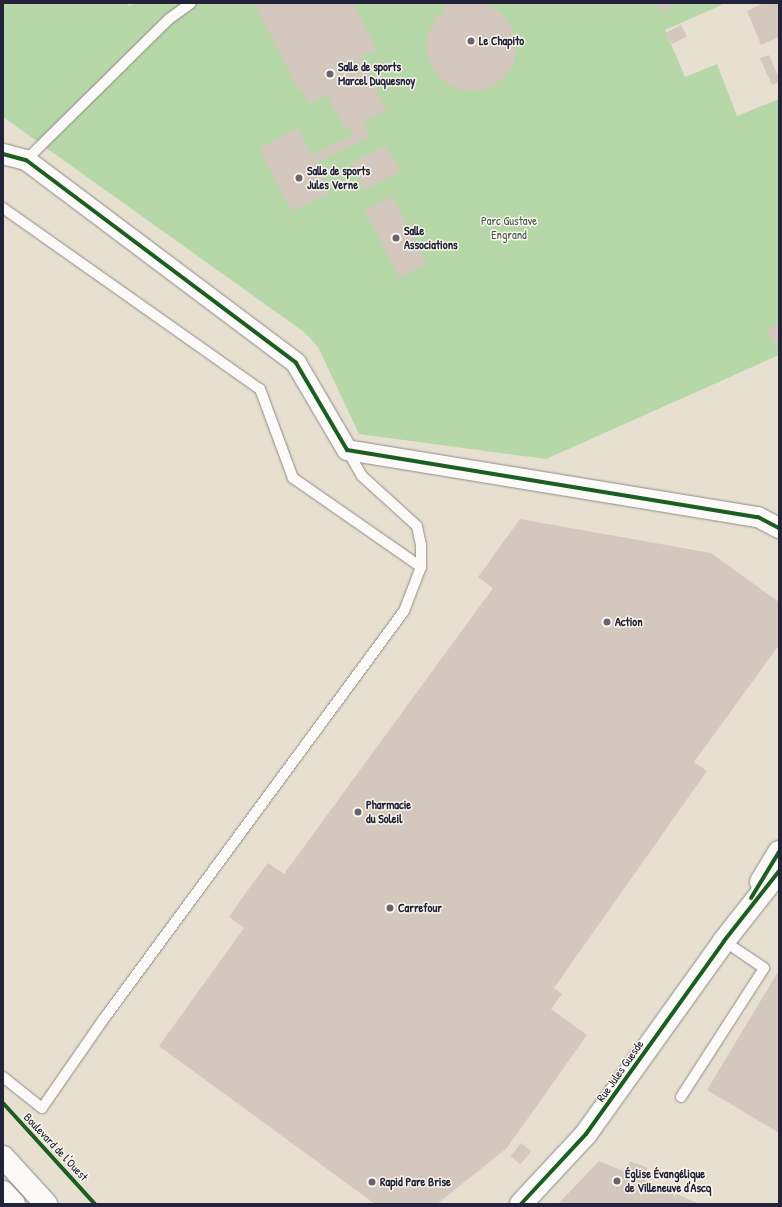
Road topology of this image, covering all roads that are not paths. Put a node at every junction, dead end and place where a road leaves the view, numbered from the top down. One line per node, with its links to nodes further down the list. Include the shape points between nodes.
1 (192, 3): 3 (lane, via 169,19)
2 (3, 154): 3 (street)
3 (26, 160): 5 (street, via 296,364)
4 (3, 208): 7 (lane, via 260,389 293,478)
5 (347, 450): 6 (street, via 758,517); 7 (lane, via 362,476 417,526)
6 (779, 528)
7 (421, 567): 11 (lane, via 404,611 103,1020 42,1108)
8 (779, 852): 10 (street, Rue Jules Guesde)
9 (779, 871): 10 (street, Rue Jules Guesde)
10 (724, 941): 12 (lane, via 764,968); 17 (street, Rue Jules Guesde, via 586,1134)
11 (3, 1077)
12 (681, 1097)
13 (3, 1157): 16 (street)
14 (3, 1192): 15 (street)
15 (14, 1204)
16 (46, 1204)
17 (521, 1204)

